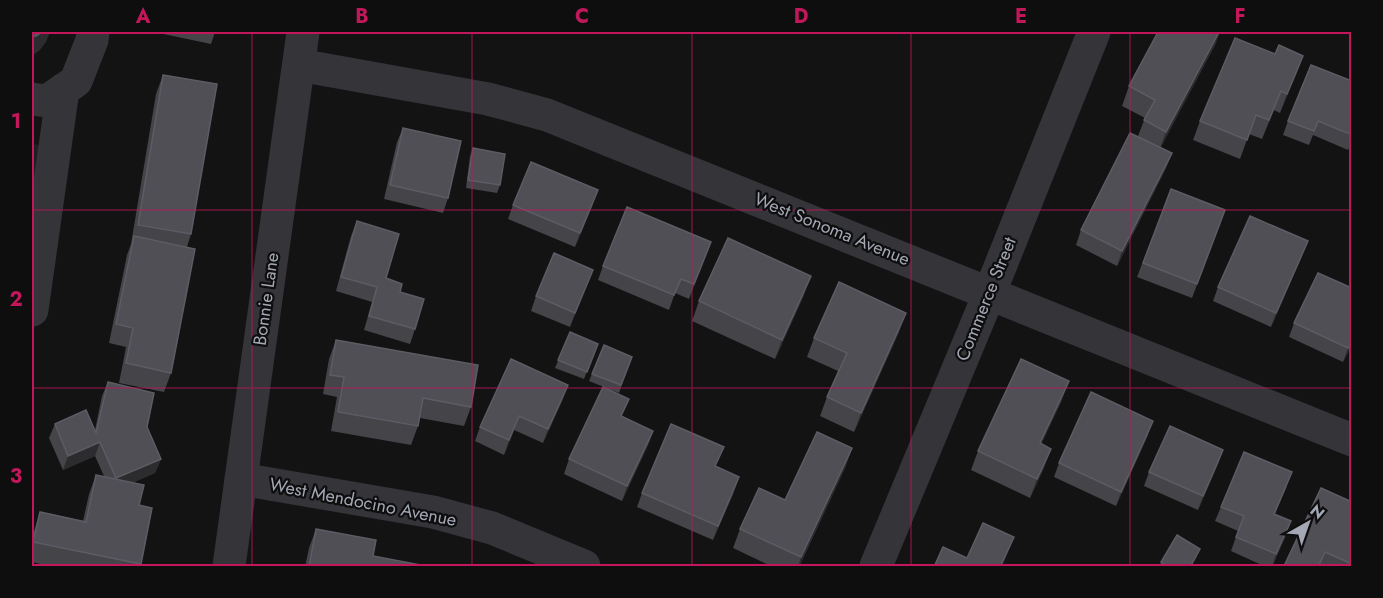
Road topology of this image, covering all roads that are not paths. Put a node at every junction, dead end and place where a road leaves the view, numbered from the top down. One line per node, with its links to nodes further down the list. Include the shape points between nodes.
1 (93, 32): 5 (street, via 76,81)
2 (303, 32): 4 (street, Bonnie Lane)
3 (1094, 32): 7 (street, Commerce Street)
4 (299, 65): 7 (street, West Sonoma Avenue, via 488,99 547,114); 10 (street, Bonnie Lane)
5 (63, 90): 6 (street, via 47,101); 8 (street)
6 (32, 99)
7 (990, 292): 9 (street, West Sonoma Avenue); 13 (street, Commerce Street)
8 (32, 310)
9 (1352, 440)
10 (241, 479): 11 (street, Bonnie Lane); 12 (street, West Mendocino Avenue, via 432,512 492,528)
11 (229, 567)
12 (584, 567)
13 (876, 567)

